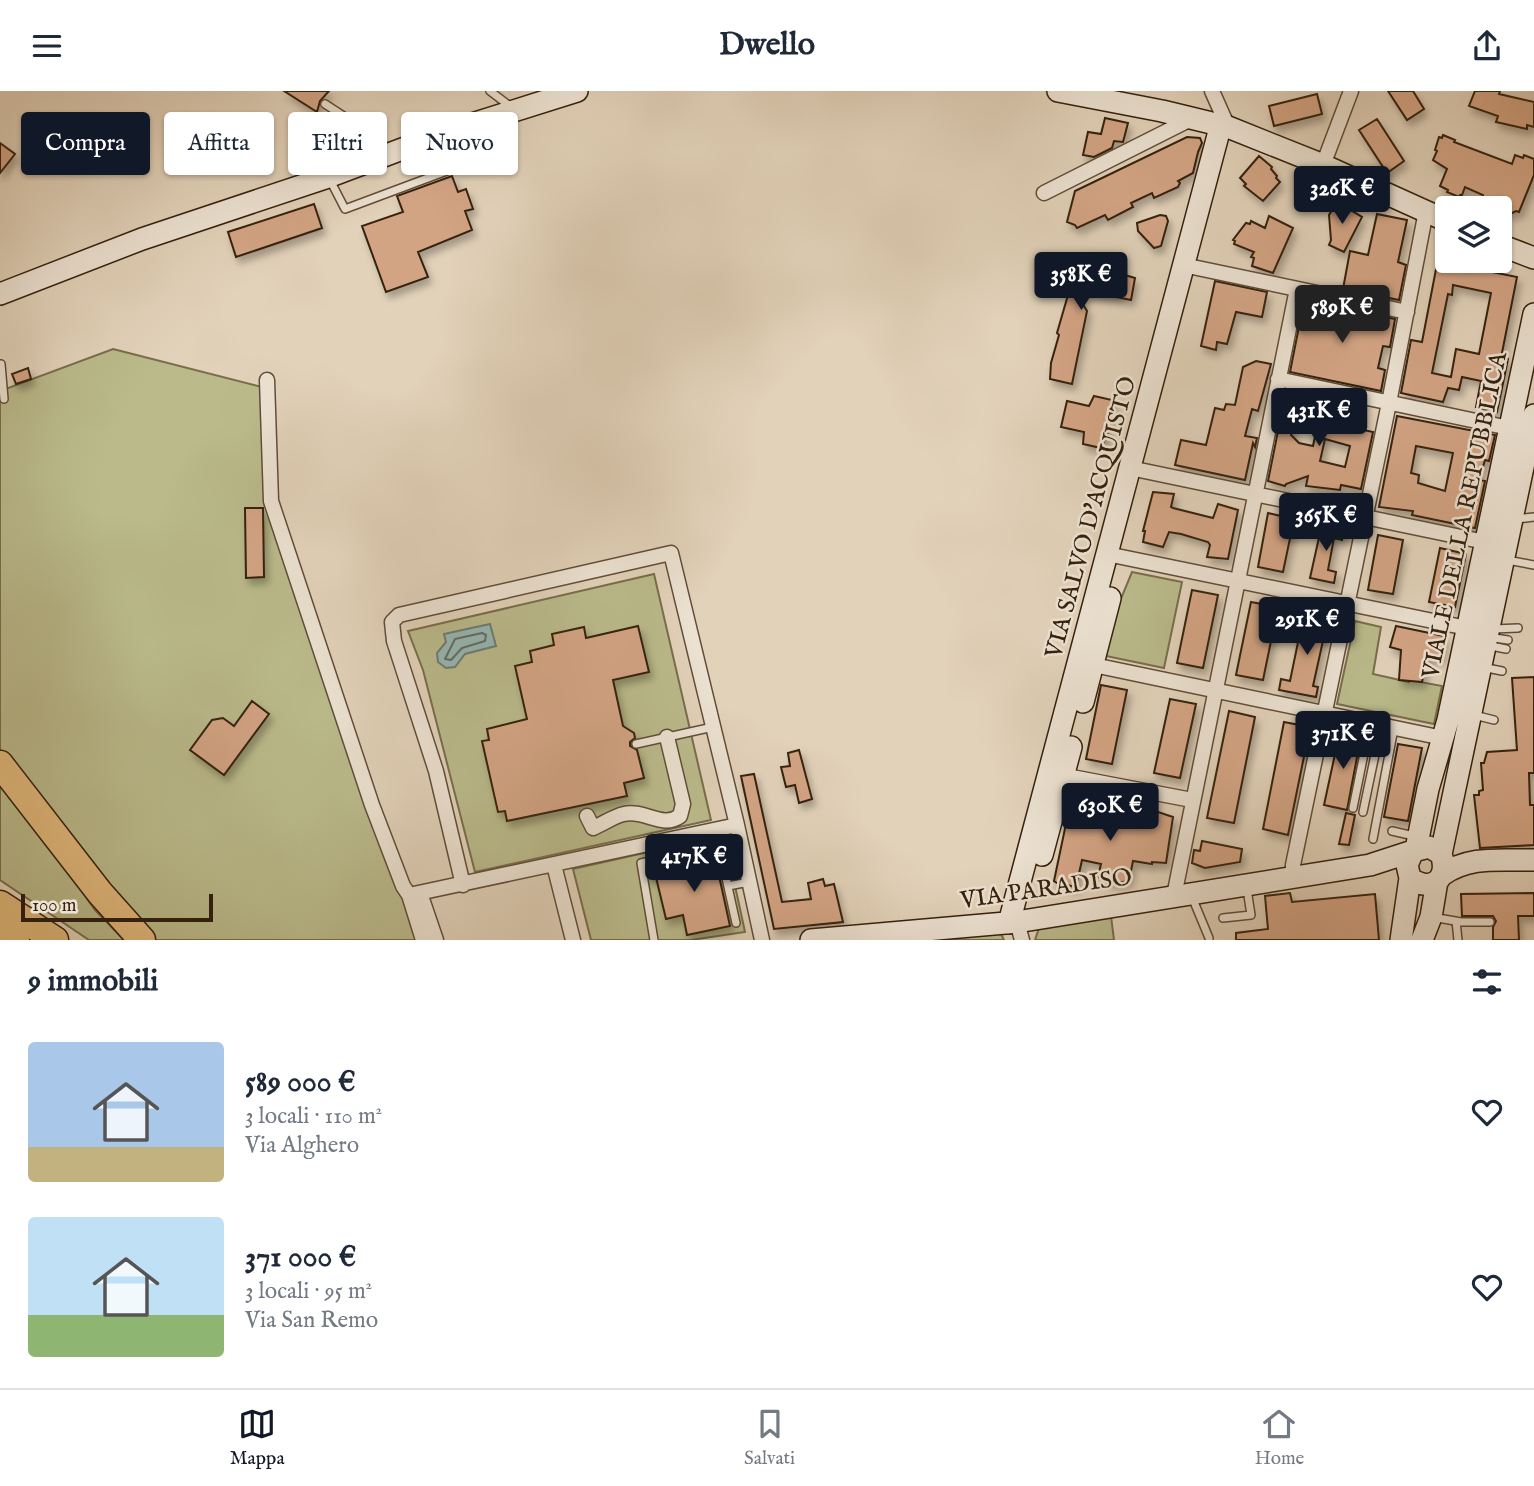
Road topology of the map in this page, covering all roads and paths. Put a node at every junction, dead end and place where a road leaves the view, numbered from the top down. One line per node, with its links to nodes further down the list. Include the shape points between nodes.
1 (490, 91): 7 (lane)
2 (577, 91): 7 (main road)
3 (1058, 91): 9 (main road)
4 (1212, 91): 10 (street)
5 (1352, 91): 13 (street)
6 (325, 104): 12 (lane, via 376,137)
7 (514, 110): 8 (main road)
8 (508, 112)
9 (1194, 118): 10 (main road); 16 (street)
10 (1228, 127): 13 (main road); 21 (main road, VIA SALVO D'ACQUISTO)
11 (401, 150): 12 (main road)
12 (390, 154): 15 (main road)
13 (1323, 165): 17 (main road)
14 (435, 175): 15 (lane, via 345,208)
15 (328, 177): 23 (main road, via 305,190 142,239)
16 (1044, 193)
17 (1426, 211): 18 (main road); 24 (street)
18 (1435, 215)
19 (1512, 250): 20 (main road)
20 (1534, 258)
21 (1190, 267): 22 (street); 33 (main road, VIA SALVO D'ACQUISTO)
22 (1297, 289): 24 (street); 27 (street)
23 (0, 294)
24 (1407, 312): 30 (street)
25 (1534, 314): 31 (main road, VIALE DELLA REPUBBLICA)
26 (1, 364): 29 (lane)
27 (1278, 379): 30 (street); 34 (street)
28 (267, 380): 76 (street, via 271,501 372,805 403,886)
29 (4, 399)
30 (1389, 403): 31 (street); 35 (street)
31 (1509, 428): 38 (main road, VIALE DELLA REPUBBLICA)
32 (1533, 429): 37 (main road, VIALE DELLA REPUBBLICA)
33 (1137, 470): 34 (street); 39 (main road, VIA SALVO D'ACQUISTO)
34 (1254, 495): 35 (street); 41 (street)
35 (1364, 517): 38 (street); 42 (street)
36 (1534, 517): 37 (lane)
37 (1512, 519): 38 (main road, VIALE DELLA REPUBBLICA)
38 (1491, 551): 40 (lane); 43 (main road, VIALE DELLA REPUBBLICA); 45 (main road, VIALE DELLA REPUBBLICA)
39 (1114, 556): 41 (street); 46 (main road, VIA SALVO D'ACQUISTO)
40 (1534, 565)
41 (1237, 581): 42 (street); 47 (street)
42 (1347, 604): 43 (street); 48 (street)
43 (1467, 628): 54 (main road, VIALE DELLA REPUBBLICA)
44 (1518, 628): 45 (lane)
45 (1495, 640): 49 (main road, VIALE DELLA REPUBBLICA, via 1491,669)
46 (1085, 664): 47 (street); 57 (main road, VIA SALVO D'ACQUISTO)
47 (1216, 690): 48 (street); 58 (street)
48 (1326, 714): 51 (street); 70 (street)
49 (1471, 715): 50 (lane); 65 (main road, VIALE DELLA REPUBBLICA)
50 (1494, 720)
51 (1382, 725): 54 (street); 59 (lane); 60 (lane); 64 (lane)
52 (713, 727): 53 (lane); 62 (street); 74 (street, via 671,554 399,615 391,632 436,771)
53 (667, 737): 55 (lane); 61 (street, via 683,804 681,816 662,821 624,814 593,828)
54 (1443, 738): 66 (main road, VIALE DELLA REPUBBLICA)
55 (636, 744)
56 (0, 764): 90 (highway)
57 (1056, 774): 58 (street); 84 (main road, VIA SALVO D'ACQUISTO)
58 (1192, 800): 77 (street)
59 (1353, 808)
60 (1363, 812)
61 (587, 816)
62 (737, 825): 69 (street); 72 (street)
63 (1392, 831): 66 (lane)
64 (1373, 839)
65 (1441, 854): 66 (main road, via 1429,848); 67 (main road); 71 (main road)
66 (1413, 857): 70 (main road, VIA PARADISO); 71 (main road, via 1422,885); 97 (main road, VIALE DELLA REPUBBLICA)
67 (1472, 860): 68 (main road); 71 (main road)
68 (1534, 860)
69 (554, 865): 74 (street); 93 (street)
70 (1293, 877): 73 (main road, VIA PARADISO)
71 (1440, 878): 79 (main road)
72 (749, 882): 75 (lane); 95 (street)
73 (1247, 884): 77 (main road, VIA PARADISO); 80 (lane, via 1251,915)
74 (463, 885): 76 (street)
75 (728, 886): 83 (lane); 94 (lane, via 719,846 640,863)
76 (414, 894): 91 (street); 92 (street)
77 (1182, 895): 84 (main road, VIA PARADISO); 87 (lane)
78 (0, 904): 89 (highway)
79 (1431, 917): 81 (lane); 98 (main road)
80 (1223, 918)
81 (1456, 921): 82 (lane); 99 (lane)
82 (1490, 922)
83 (736, 923)
84 (1018, 926): 86 (main road, VIA PARADISO)
85 (0, 929): 88 (highway)
86 (883, 937): 96 (main road, VIA PARADISO)
87 (1209, 938)
88 (16, 940)
89 (55, 940)
90 (142, 940)
91 (423, 940)
92 (436, 940)
93 (572, 940)
94 (654, 940)
95 (762, 940)
96 (811, 940)
97 (1401, 940)
98 (1422, 940)
99 (1458, 940)

